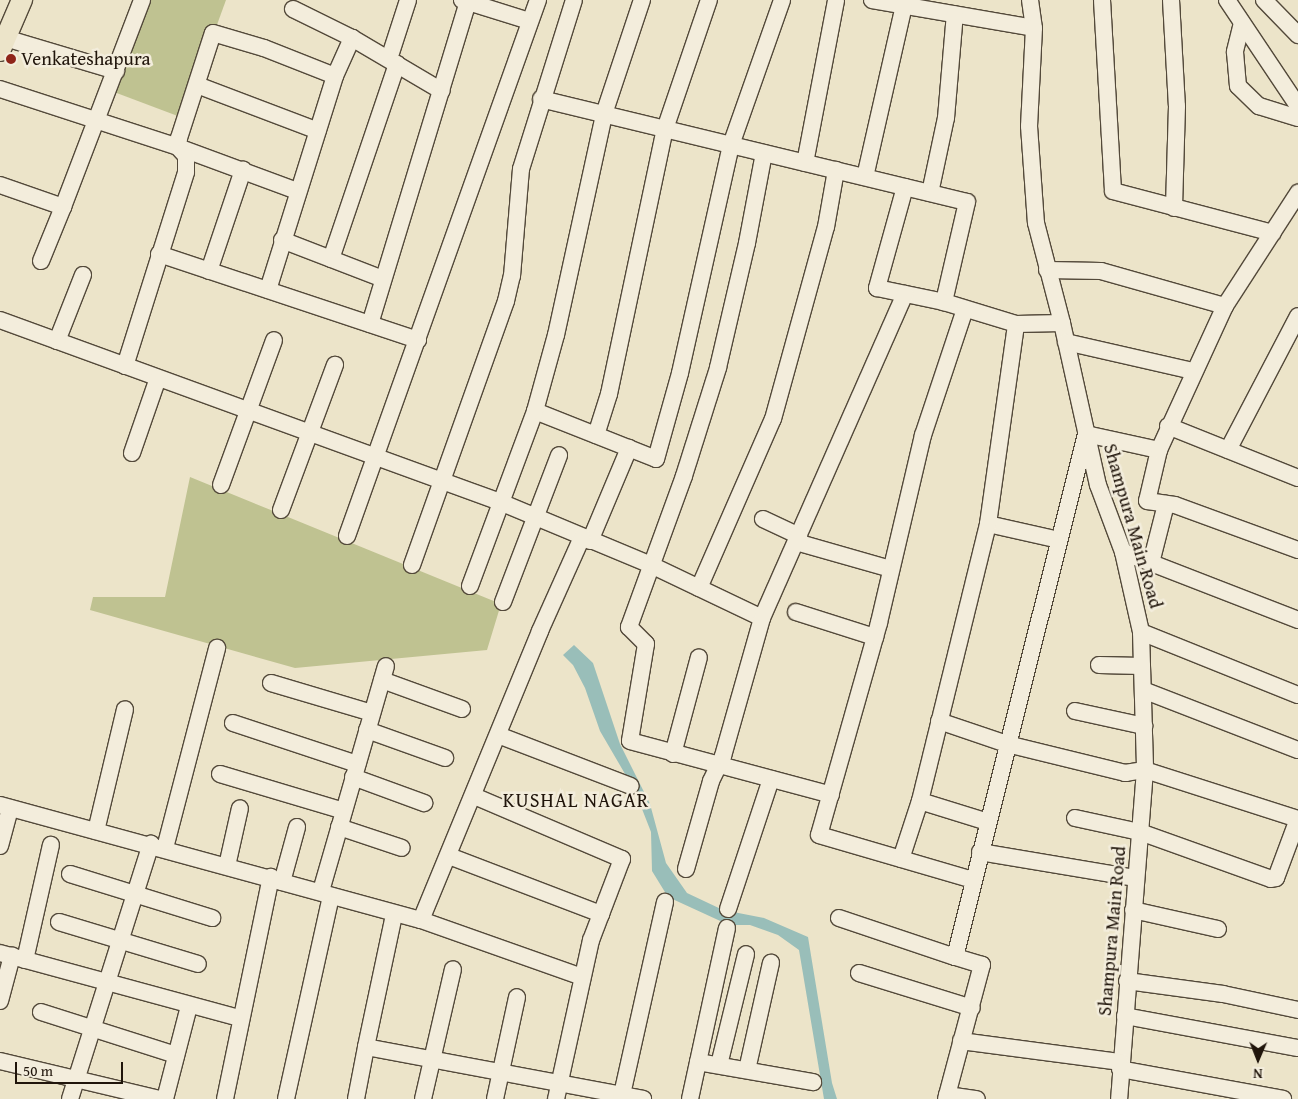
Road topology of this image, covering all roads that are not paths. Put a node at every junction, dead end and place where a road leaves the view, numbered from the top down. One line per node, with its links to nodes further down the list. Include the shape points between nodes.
1 (22, 0): 25 (main road)
2 (142, 0): 27 (street)
3 (408, 0): 26 (street)
4 (538, 0): 20 (street)
5 (574, 0): 32 (street)
6 (642, 0): 34 (street)
7 (709, 0): 37 (street)
8 (782, 0): 39 (street)
9 (836, 0): 42 (street)
10 (875, 0): 17 (street)
11 (1030, 0): 22 (street, Shampura Main Road)
12 (1102, 0): 52 (street, via 1112,185 1119,194)
13 (1171, 0): 52 (street, via 1178,106)
14 (1264, 0): 23 (street)
15 (465, 1): 20 (street); 31 (street)
16 (1230, 1): 21 (street)
17 (904, 5): 19 (street); 45 (street)
18 (293, 9): 24 (street)
19 (947, 9): 22 (street); 49 (street, via 946,118)
20 (529, 21): 73 (street)
21 (1242, 23): 33 (street); 35 (street, via 1235,52 1238,86 1259,106)
22 (1034, 28): 58 (street, Shampura Main Road, via 1029,126 1036,223)
23 (1298, 35)
24 (352, 38): 26 (street); 28 (street)
25 (3, 45): 27 (street)
26 (393, 62): 31 (street); 56 (street)
27 (116, 71): 36 (street)
28 (335, 76): 29 (street, via 264,48 213,33); 38 (street)
29 (197, 85): 38 (street); 40 (street)
30 (0, 89): 36 (street)
31 (442, 91): 61 (street)
32 (541, 99): 34 (street); 93 (street, via 521,169 512,276 506,301)
33 (1298, 106)
34 (604, 114): 37 (street); 81 (street, via 556,335)
35 (1298, 118)
36 (94, 120): 40 (street); 51 (street)
37 (665, 129): 39 (street); 85 (street, via 609,394)
38 (318, 132): 48 (street)
39 (731, 145): 41 (street); 86 (street, via 680,373 656,458)
40 (178, 147): 43 (street); 55 (street, via 186,156 186,172)
41 (764, 153): 42 (street); 109 (street, via 718,368 684,476)
42 (805, 163): 44 (street)
43 (242, 170): 48 (street); 59 (street)
44 (836, 170): 45 (street); 112 (street, via 826,227 773,419)
45 (866, 177): 47 (street)
46 (0, 186): 51 (street)
47 (904, 187): 49 (street); 63 (street, via 877,288)
48 (297, 191): 54 (street)
49 (930, 193): 64 (street, via 967,202)
50 (1298, 193): 53 (street)
51 (63, 207): 57 (street)
52 (1174, 208): 53 (street)
53 (1273, 233): 65 (street)
54 (282, 240): 56 (street); 62 (street)
55 (159, 254): 59 (street); 77 (street)
56 (332, 259): 61 (street)
57 (41, 261)
58 (1047, 270): 65 (street, via 1101,271); 69 (street, Shampura Main Road)
59 (209, 271): 62 (street)
60 (82, 275): 74 (street)
61 (383, 279): 70 (street)
62 (268, 290): 70 (street)
63 (904, 294): 64 (street); 103 (street)
64 (944, 302): 66 (street)
65 (1225, 306): 78 (street)
66 (965, 308): 71 (street); 110 (street, via 923,435)
67 (1298, 316): 88 (street)
68 (0, 320): 74 (street)
69 (1062, 323): 71 (street); 75 (street, Shampura Main Road)
70 (370, 324): 73 (street)
71 (1016, 324): 100 (street)
72 (274, 340): 80 (street)
73 (418, 340): 91 (street)
74 (57, 341): 77 (street)
75 (1066, 342): 78 (street); 84 (street, Shampura Main Road)
76 (334, 365): 83 (street)
77 (125, 366): 79 (street)
78 (1193, 371): 82 (street)
79 (158, 378): 80 (street); 89 (street)
80 (249, 410): 83 (street); 94 (street)
81 (535, 411): 85 (street); 95 (street)
82 (1168, 426): 87 (street); 88 (street)
83 (308, 432): 91 (street); 97 (street)
84 (1086, 434): 87 (street); 104 (street); 106 (street, Shampura Main Road, via 1098,485)
85 (596, 435): 86 (street)
86 (629, 448): 102 (street)
87 (1159, 450): 96 (street, via 1147,501)
88 (1228, 450): 92 (street)
89 (132, 453)
90 (560, 455): 98 (street)
91 (374, 456): 93 (street); 101 (street)
92 (1296, 472)
93 (442, 480): 95 (street); 108 (street)
94 (221, 485)
95 (500, 502): 98 (street); 111 (street)
96 (1166, 504): 105 (street); 107 (street)
97 (281, 510)
98 (535, 518): 102 (street); 113 (street)
99 (763, 519): 103 (street)
100 (988, 524): 104 (street); 130 (street)
101 (347, 536)
102 (586, 539): 109 (street); 134 (street, via 540,631)
103 (797, 539): 110 (street); 115 (street)
104 (1059, 540): 135 (street)
105 (1298, 550)
106 (1122, 552): 107 (street); 117 (street, Shampura Main Road)
107 (1151, 562): 116 (street)
108 (412, 565)
109 (651, 565): 112 (street); 137 (street, via 630,627 646,644 630,741)
110 (891, 570): 118 (street)
111 (470, 586)
112 (699, 588): 115 (street)
113 (503, 602)
114 (796, 612): 118 (street)
115 (762, 618): 139 (street)
116 (1298, 620)
117 (1141, 632): 122 (street, Shampura Main Road); 125 (street)
118 (875, 637): 145 (street)
119 (217, 648): 161 (street)
120 (699, 657): 137 (street)
121 (1099, 665): 122 (street)
122 (1142, 666): 124 (street, Shampura Main Road)
123 (271, 683): 129 (street)
124 (1143, 690): 132 (street, Shampura Main Road); 136 (street)
125 (1298, 695)
126 (125, 709): 157 (street)
127 (462, 710): 129 (street, via 384,673)
128 (1075, 711): 132 (street)
129 (372, 713): 133 (street)
130 (939, 721): 135 (street); 147 (street)
131 (233, 723): 141 (street)
132 (1144, 726): 140 (street, Shampura Main Road)
133 (367, 730): 138 (street); 141 (street)
134 (498, 735): 144 (street); 146 (street)
135 (1008, 744): 140 (street, via 1124,773); 154 (street)
136 (1298, 750)
137 (672, 754): 139 (street)
138 (445, 758)
139 (719, 766): 143 (street); 167 (street)
140 (1145, 770): 153 (street); 158 (street, Shampura Main Road)
141 (355, 771): 148 (street); 151 (street)
142 (220, 774): 151 (street)
143 (771, 779): 145 (street); 175 (street)
144 (631, 786)
145 (831, 795): 165 (street, via 819,835)
146 (474, 796): 164 (street); 178 (street, via 622,859)
147 (920, 801): 154 (street); 165 (street)
148 (424, 803)
149 (5, 806): 157 (street); 160 (street)
150 (240, 808): 166 (street)
151 (344, 811): 156 (street)
152 (1075, 818): 158 (street)
153 (1298, 819): 158 (street, via 1276,878 1271,879)
154 (988, 822): 163 (street)
155 (297, 827): 170 (street)
156 (339, 828): 162 (street); 173 (street)
157 (96, 831): 161 (street)
158 (1140, 832): 169 (street, Shampura Main Road)
159 (51, 845): 187 (street)
160 (0, 846)
161 (158, 846): 166 (street); 172 (street)
162 (402, 848)
163 (980, 852): 169 (street); 171 (street)
164 (449, 856): 178 (street); 181 (street)
165 (901, 859): 171 (street)
166 (227, 866): 170 (street)
167 (686, 869)
168 (70, 874): 172 (street)
169 (1136, 878): 176 (street, Shampura Main Road)
170 (276, 879): 173 (street); 203 (street)
171 (973, 880): 188 (street)
172 (135, 894): 179 (street); 185 (street)
173 (326, 894): 177 (street); 226 (street)
174 (665, 902): 220 (street)
175 (728, 909)
176 (1133, 910): 184 (street); 194 (street, Shampura Main Road)
177 (394, 914): 181 (street); 206 (street)
178 (601, 914): 193 (street)
179 (212, 918)
180 (838, 918): 188 (street)
181 (421, 920): 193 (street)
182 (59, 922): 185 (street)
183 (727, 928): 211 (street)
184 (1218, 929)
185 (122, 942): 190 (street); 195 (street)
186 (746, 954): 212 (street)
187 (12, 956): 195 (street); 197 (street)
188 (955, 957): 199 (street, via 982,964)
189 (771, 962): 214 (street)
190 (198, 964)
191 (453, 969): 210 (street)
192 (859, 973): 199 (street)
193 (582, 977): 217 (street)
194 (1127, 981): 200 (street, via 1223,994); 202 (street, Shampura Main Road)
195 (109, 984): 198 (street); 204 (street)
196 (517, 997): 215 (street)
197 (0, 1001)
198 (189, 1006): 203 (street); 208 (street)
199 (972, 1008): 205 (street)
200 (1298, 1010)
201 (42, 1012): 204 (street)
202 (1125, 1016): 207 (street); 213 (street, Shampura Main Road)
203 (240, 1018): 225 (street)
204 (94, 1029): 208 (street); 216 (street)
205 (962, 1041): 213 (street); 221 (street)
206 (366, 1047): 210 (street); 227 (street)
207 (1298, 1048)
208 (176, 1055): 224 (street)
209 (0, 1061): 216 (street)
210 (430, 1061): 215 (street); 228 (street)
211 (698, 1062): 212 (street); 232 (street)
212 (719, 1065): 214 (street)
213 (1120, 1066): 234 (street, Shampura Main Road); 235 (street)
214 (747, 1070): 218 (street)
215 (500, 1072): 217 (street); 229 (street)
216 (78, 1078): 219 (street); 222 (street)
217 (559, 1081): 220 (street); 230 (street)
218 (813, 1082)
219 (129, 1095): 223 (street)
220 (621, 1097): 231 (street)
221 (947, 1097): 233 (street)
222 (70, 1099)
223 (159, 1099)
224 (165, 1099)
225 (225, 1099)
226 (286, 1099)
227 (356, 1099)
228 (423, 1099)
229 (494, 1099)
230 (556, 1099)
231 (643, 1099)
232 (690, 1099)
233 (977, 1099)
234 (1119, 1099)
235 (1283, 1099)

